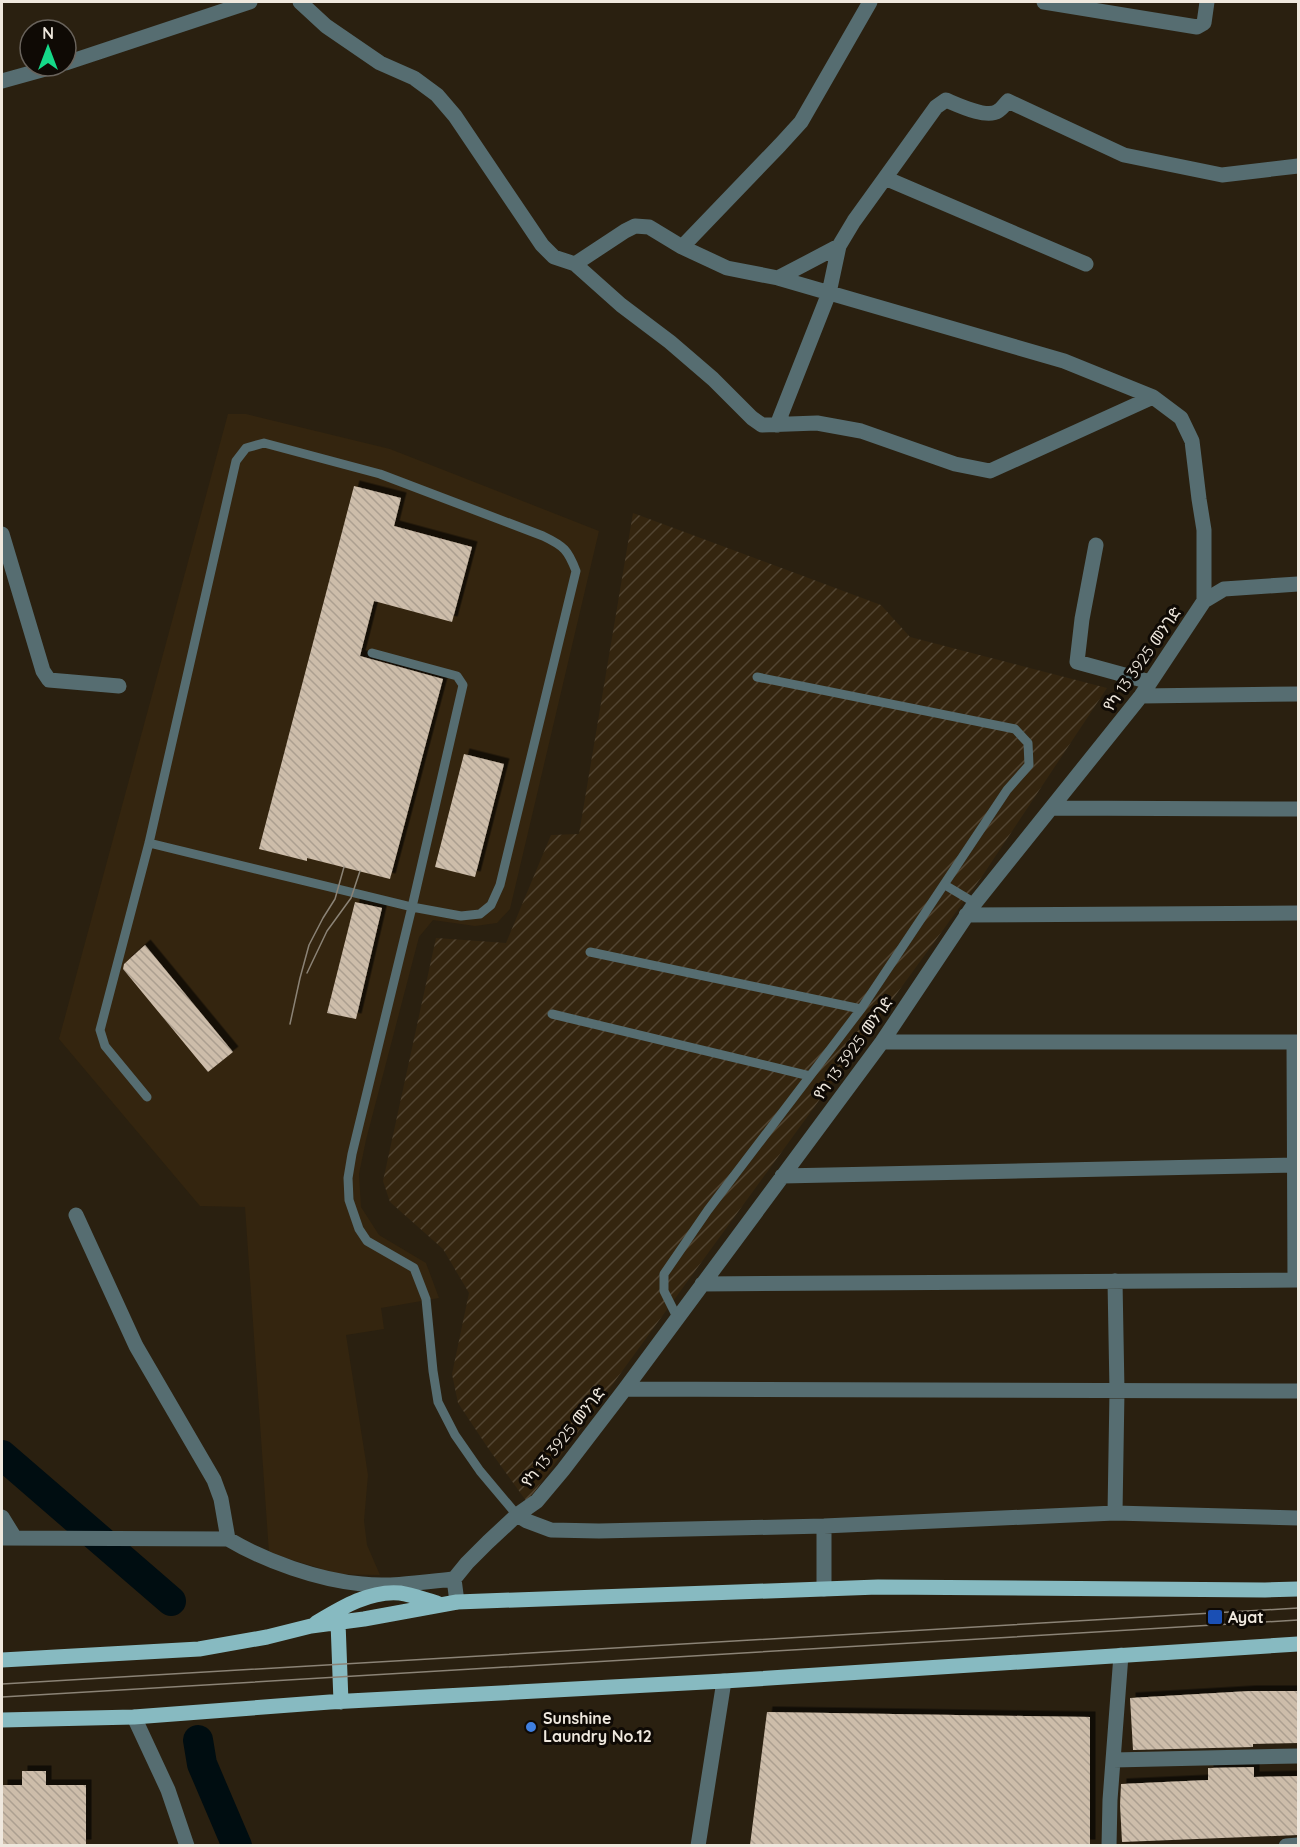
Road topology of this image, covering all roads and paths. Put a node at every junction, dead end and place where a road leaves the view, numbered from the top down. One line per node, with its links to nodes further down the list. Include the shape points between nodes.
1 (250, 2): 6 (street)
2 (300, 2): 13 (street, via 326,26 380,63 414,78 436,95 455,116 542,245 554,257)
3 (870, 2): 12 (street, via 801,122)
4 (1044, 2): 5 (street, via 1197,27 1204,23)
5 (1207, 2)
6 (78, 59)
7 (18, 77): 8 (street)
8 (2, 81)
9 (1299, 166): 10 (street, via 1222,176 1124,155 1008,101 991,114 946,100 936,107)
10 (885, 178): 11 (street); 14 (street)
11 (839, 246): 15 (street); 16 (street)
12 (682, 247): 13 (street, via 649,227 635,226); 15 (street, via 727,268)
13 (575, 264): 18 (street, via 713,379 752,418 762,425)
14 (1086, 264)
15 (778, 278): 16 (street)
16 (828, 293): 17 (street, via 1064,361); 18 (street)
17 (1153, 397): 18 (street, via 990,471 955,464 861,431 817,423); 22 (street, via 1181,418 1192,441 1204,530)
18 (777, 425)
19 (2, 534): 26 (street, via 49,680)
20 (1096, 545): 25 (street, via 1077,662)
21 (1299, 584): 22 (street, የካ 13 3925 መንገድ, via 1224,589)
22 (1204, 601): 25 (street, የካ 13 3925 መንገድ)
23 (372, 653): 33 (lane, via 457,676 463,685)
24 (757, 677): 32 (lane, via 1015,729 1028,743 1029,765 1007,790)
25 (1150, 682): 28 (street, የካ 13 3925 መንገድ)
26 (119, 686)
27 (1299, 694): 28 (street)
28 (1141, 696): 29 (street, የካ 13 3925 መንገድ)
29 (1052, 808): 30 (street); 34 (street, የካ 13 3925 መንገድ)
30 (1299, 809)
31 (149, 843): 33 (lane); 33 (lane, via 236,461 246,448 264,443 380,474 543,536 570,554 576,571 500,885 491,905 480,914 461,916); 42 (lane, via 100,1030 105,1046)
32 (945, 885): 34 (lane); 37 (lane)
33 (412, 907): 54 (lane, via 352,1154 349,1200 358,1229 367,1241 414,1268 426,1299 438,1402 480,1471)
34 (971, 909): 35 (street); 39 (street, የካ 13 3925 መንገድ)
35 (1299, 913)
36 (590, 952): 37 (lane)
37 (861, 1009): 41 (lane)
38 (552, 1014): 41 (lane)
39 (882, 1042): 40 (street); 44 (street, የካ 13 3925 መንገድ)
40 (1296, 1042): 43 (street)
41 (810, 1076): 49 (lane, via 664,1274 664,1291)
42 (147, 1097)
43 (1296, 1165): 44 (street); 46 (street)
44 (782, 1176): 48 (street, የካ 13 3925 መንገድ)
45 (76, 1215): 59 (street, via 136,1346 214,1480)
46 (1297, 1280): 47 (street)
47 (1115, 1281): 48 (street); 51 (street)
48 (702, 1284): 49 (street, የካ 13 3925 መንገድ)
49 (677, 1317): 50 (street, የካ 13 3925 መንገድ)
50 (625, 1389): 51 (street); 54 (street, የካ 13 3925 መንገድ, via 537,1501)
51 (1117, 1391): 52 (street); 53 (street)
52 (1299, 1391)
53 (1115, 1513): 56 (street); 57 (street)
54 (518, 1515): 57 (street, via 551,1530); 60 (street, የካ 13 3925 መንገድ)
55 (2, 1517): 58 (street)
56 (1299, 1518)
57 (824, 1526): 61 (street)
58 (8, 1538): 59 (street)
59 (228, 1539): 60 (street, via 246,1550 318,1575 362,1584)
60 (454, 1579): 63 (street)
61 (824, 1589): 62 (main road); 63 (main road)
62 (1299, 1589)
63 (449, 1603): 64 (main road); 65 (main road, via 399,1593 374,1596 346,1605)
64 (338, 1622): 65 (main road); 70 (main road)
65 (311, 1626): 68 (main road, via 199,1649)
66 (1299, 1644): 67 (main road)
67 (1121, 1655): 69 (main road); 74 (street)
68 (2, 1659)
69 (724, 1681): 70 (main road); 76 (street)
70 (341, 1702): 71 (main road)
71 (134, 1718): 72 (main road); 75 (street, via 168,1790)
72 (2, 1720)
73 (1299, 1756): 74 (street)
74 (1113, 1760): 77 (street)
75 (187, 1845)
76 (698, 1845)
77 (1109, 1845)
78 (1286, 1845): 79 (street)
79 (1299, 1845)

